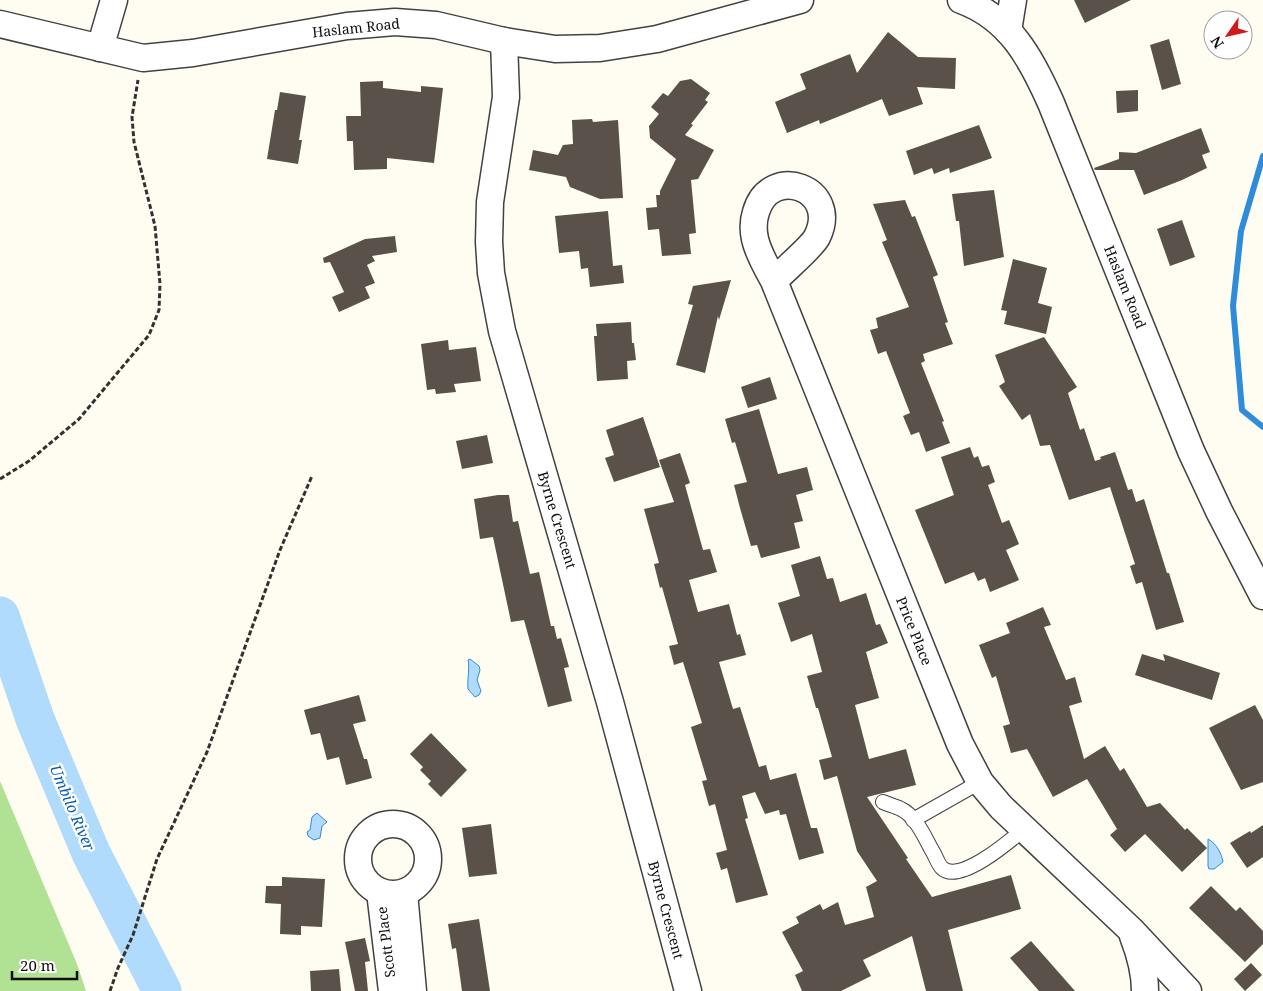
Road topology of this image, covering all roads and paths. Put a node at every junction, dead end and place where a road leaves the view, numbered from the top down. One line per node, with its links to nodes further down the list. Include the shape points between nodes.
1 (114, 0): 8 (street)
2 (800, 0): 7 (street, Haslam Road, via 657,38 600,48 555,49)
3 (961, 0): 6 (street, Haslam Road)
4 (1013, 0): 6 (street)
5 (0, 24): 8 (street, Haslam Road)
6 (1008, 31): 13 (street, Haslam Road, via 1036,68 1190,451)
7 (504, 41): 9 (street, Haslam Road, via 436,25 394,22 347,26 193,53); 22 (street, Byrne Crescent, via 506,97 490,202 489,242 502,332 610,702)
8 (100, 48): 9 (street, Haslam Road)
9 (143, 58): 12 (path, via 132,117 134,142 155,226 159,310 149,335 79,419 29,461)
10 (774, 281): 14 (street, Price Place, via 960,744)
11 (312, 476): 19 (path, via 280,550 207,752 157,859 133,935)
12 (0, 478)
13 (1263, 596)
14 (980, 782): 16 (lane); 17 (street, Price Place)
15 (883, 802): 16 (lane, via 903,810)
16 (913, 820): 17 (lane, via 942,868 949,872 970,867 997,852)
17 (1024, 829): 18 (street, Price Place)
18 (1131, 930): 23 (street, Price Place, via 1142,961); 24 (street, Price Place)
19 (110, 991)
20 (393, 991): 21 (street, Scott Place, via 392,893)
21 (413, 991)
22 (688, 991)
23 (1145, 991)
24 (1188, 991)

